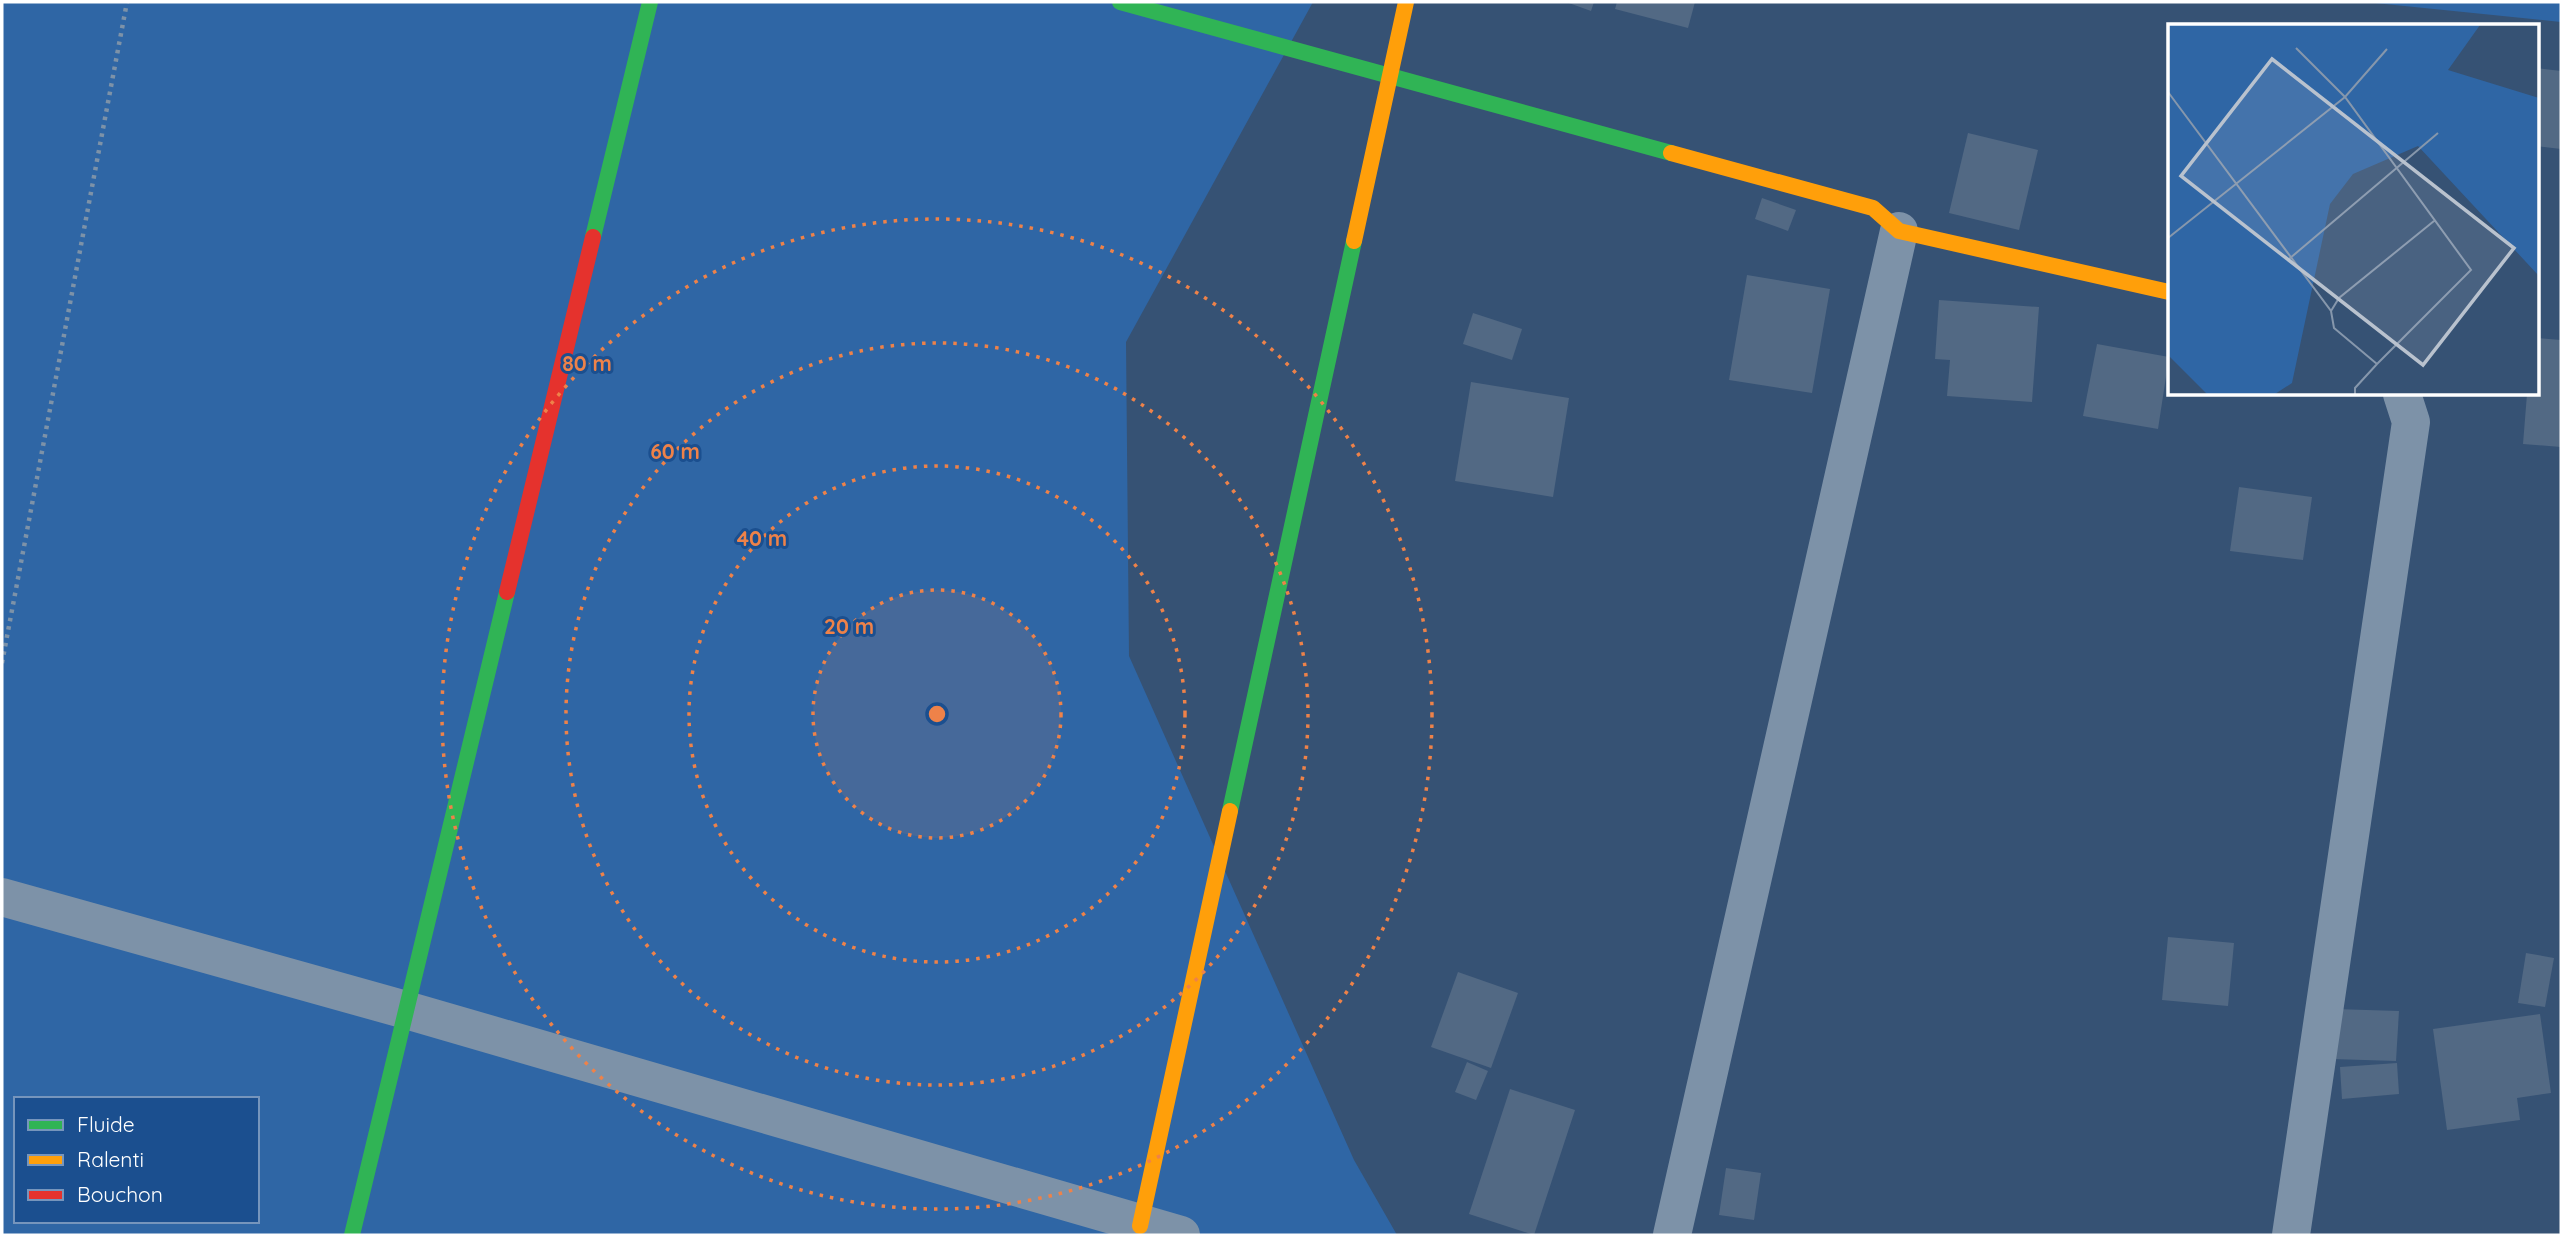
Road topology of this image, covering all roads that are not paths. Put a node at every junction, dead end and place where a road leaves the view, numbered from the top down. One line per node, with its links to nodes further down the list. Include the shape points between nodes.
1 (650, 2): 9 (street)
2 (1121, 2): 4 (street)
3 (1406, 2): 4 (street)
4 (1388, 77): 5 (street, via 1873,208); 10 (street)
5 (1899, 231): 6 (street); 13 (street)
6 (2168, 292)
7 (2403, 396): 14 (street, via 2410,422)
8 (2, 897): 9 (street)
9 (406, 1010): 10 (street); 11 (street)
10 (1140, 1226): 12 (street)
11 (352, 1235)
12 (1181, 1235)
13 (1672, 1235)
14 (2291, 1235)

